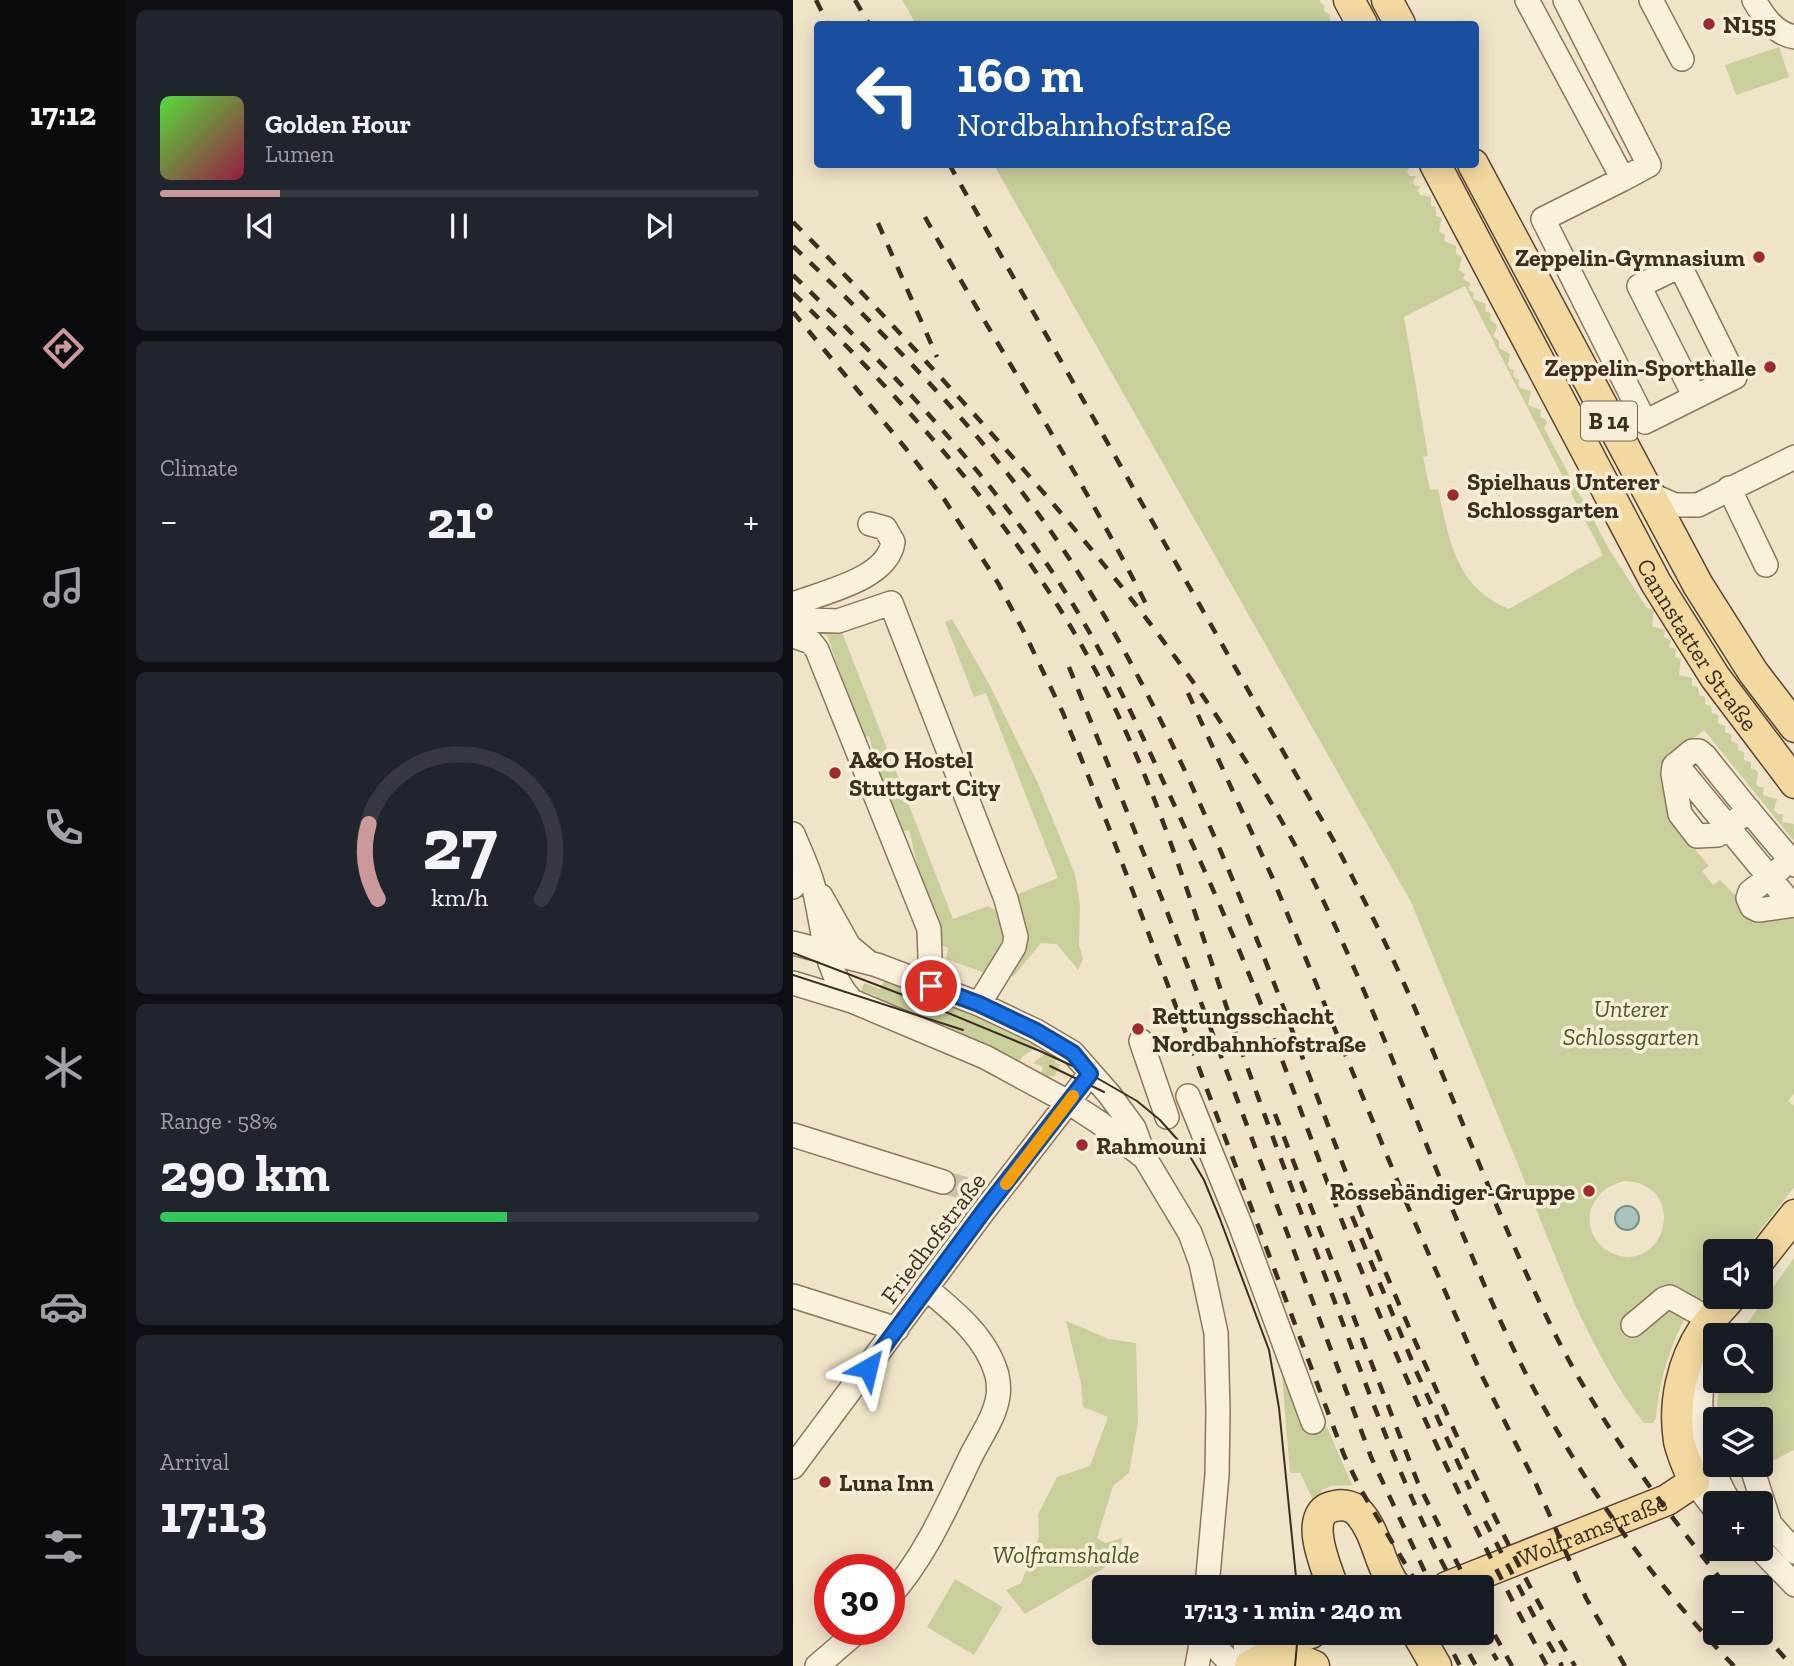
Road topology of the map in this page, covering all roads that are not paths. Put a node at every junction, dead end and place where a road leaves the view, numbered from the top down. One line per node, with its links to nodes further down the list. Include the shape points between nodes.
1 (1349, 0): 7 (main road)
2 (1387, 0): 8 (main road)
3 (1527, 0): 13 (street)
4 (1565, 0): 13 (street, via 1649,165)
5 (1651, 0): 10 (street)
6 (1754, 0): 9 (street, via 1772,26)
7 (1360, 21)
8 (1398, 21)
9 (1794, 37)
10 (1682, 59)
11 (1437, 168): 27 (main road, Cannstatter Straße / B 14, via 1656,583 1715,677)
12 (1475, 168): 17 (main road, Cannstatter Straße / B 14)
13 (1623, 178): 14 (street, via 1543,219 1645,422)
14 (1695, 397): 14 (street, via 1639,286 1680,266 1735,377)
15 (1794, 458): 16 (street)
16 (1729, 488): 18 (street); 21 (street)
17 (1647, 493): 18 (street, via 1675,505); 20 (main road, Cannstatter Straße / B 14)
18 (1698, 505): 20 (street, via 1685,523)
19 (870, 524): 22 (street, via 885,528 893,542 879,568)
20 (1679, 551): 24 (main road, Cannstatter Straße / B 14, via 1729,637)
21 (1766, 565)
22 (802, 616): 45 (street, via 828,622 891,603 1006,899 1016,937)
23 (793, 636): 43 (street, via 811,642 817,650 929,929)
24 (1794, 727)
25 (1676, 764): 26 (street, via 1699,751); 28 (street); 30 (street, via 1673,774)
26 (1726, 783): 28 (street); 29 (street)
27 (1794, 783)
28 (1706, 800): 30 (street); 31 (street)
29 (1749, 810): 31 (street); 33 (street)
30 (1683, 819): 31 (street, via 1700,837)
31 (1728, 827): 34 (street)
32 (793, 834): 37 (street)
33 (1769, 834): 34 (street); 35 (street)
34 (1747, 851): 36 (street)
35 (1792, 863): 36 (street)
36 (1769, 877): 38 (street); 38 (street, via 1749,894 1752,907)
37 (804, 878): 40 (street); 41 (street, via 831,911 849,946)
38 (1793, 905)
39 (793, 943): 40 (street)
40 (826, 951): 41 (street); 44 (street, via 842,989)
41 (870, 963): 43 (street)
42 (793, 983): 44 (street)
43 (931, 986): 45 (street)
44 (853, 1001): 45 (street, via 853,985 870,974 887,976 955,1004); 49 (street, via 985,1057)
45 (979, 1004): 47 (street, via 1073,1053)
46 (1141, 1041): 50 (street)
47 (1090, 1074): 49 (street, Friedhofstraße); 52 (street, via 1134,1128)
48 (1188, 1096): 63 (street)
49 (1068, 1102): 52 (street); 56 (street, Friedhofstraße, via 985,1194)
50 (1167, 1117)
51 (793, 1135): 53 (street)
52 (1145, 1158): 69 (street, via 1190,1233 1216,1334)
53 (943, 1182)
54 (1794, 1215): 55 (main road)
55 (1773, 1242)
56 (927, 1289): 62 (street, Friedhofstraße); 79 (street, via 959,1316 990,1356 998,1395 943,1515)
57 (793, 1296): 62 (street)
58 (1703, 1302): 61 (street, via 1664,1298)
59 (1721, 1309): 66 (main road, via 1693,1347 1678,1404 1679,1440)
60 (1722, 1309): 67 (street, via 1707,1350 1700,1407 1708,1458)
61 (1633, 1325)
62 (897, 1329): 64 (street, Friedhofstraße)
63 (1313, 1422)
64 (793, 1467)
65 (1755, 1477): 71 (street, via 1770,1524)
66 (1694, 1482): 68 (street); 78 (main road, Wolframstraße, via 1667,1500)
67 (1723, 1491)
68 (1703, 1494)
69 (1214, 1513): 74 (street); 75 (street)
70 (1773, 1549): 73 (street, via 1780,1549)
71 (1794, 1552)
72 (1773, 1561): 80 (street)
73 (1794, 1566)
74 (1208, 1575)
75 (1221, 1575)
76 (1329, 1575): 77 (main road, via 1317,1522 1325,1510 1340,1505 1361,1514)
77 (1387, 1575)
78 (1477, 1575)
79 (905, 1578)
80 (1794, 1585)
81 (841, 1645): 87 (street)
82 (1201, 1645): 88 (street)
83 (1214, 1645): 89 (street)
84 (1245, 1645): 90 (street)
85 (1287, 1645): 91 (main road, via 1292,1656)
86 (1424, 1645): 92 (main road)
87 (817, 1666)
88 (1197, 1666)
89 (1237, 1666)
90 (1244, 1666)
91 (1314, 1666)
92 (1436, 1666)

